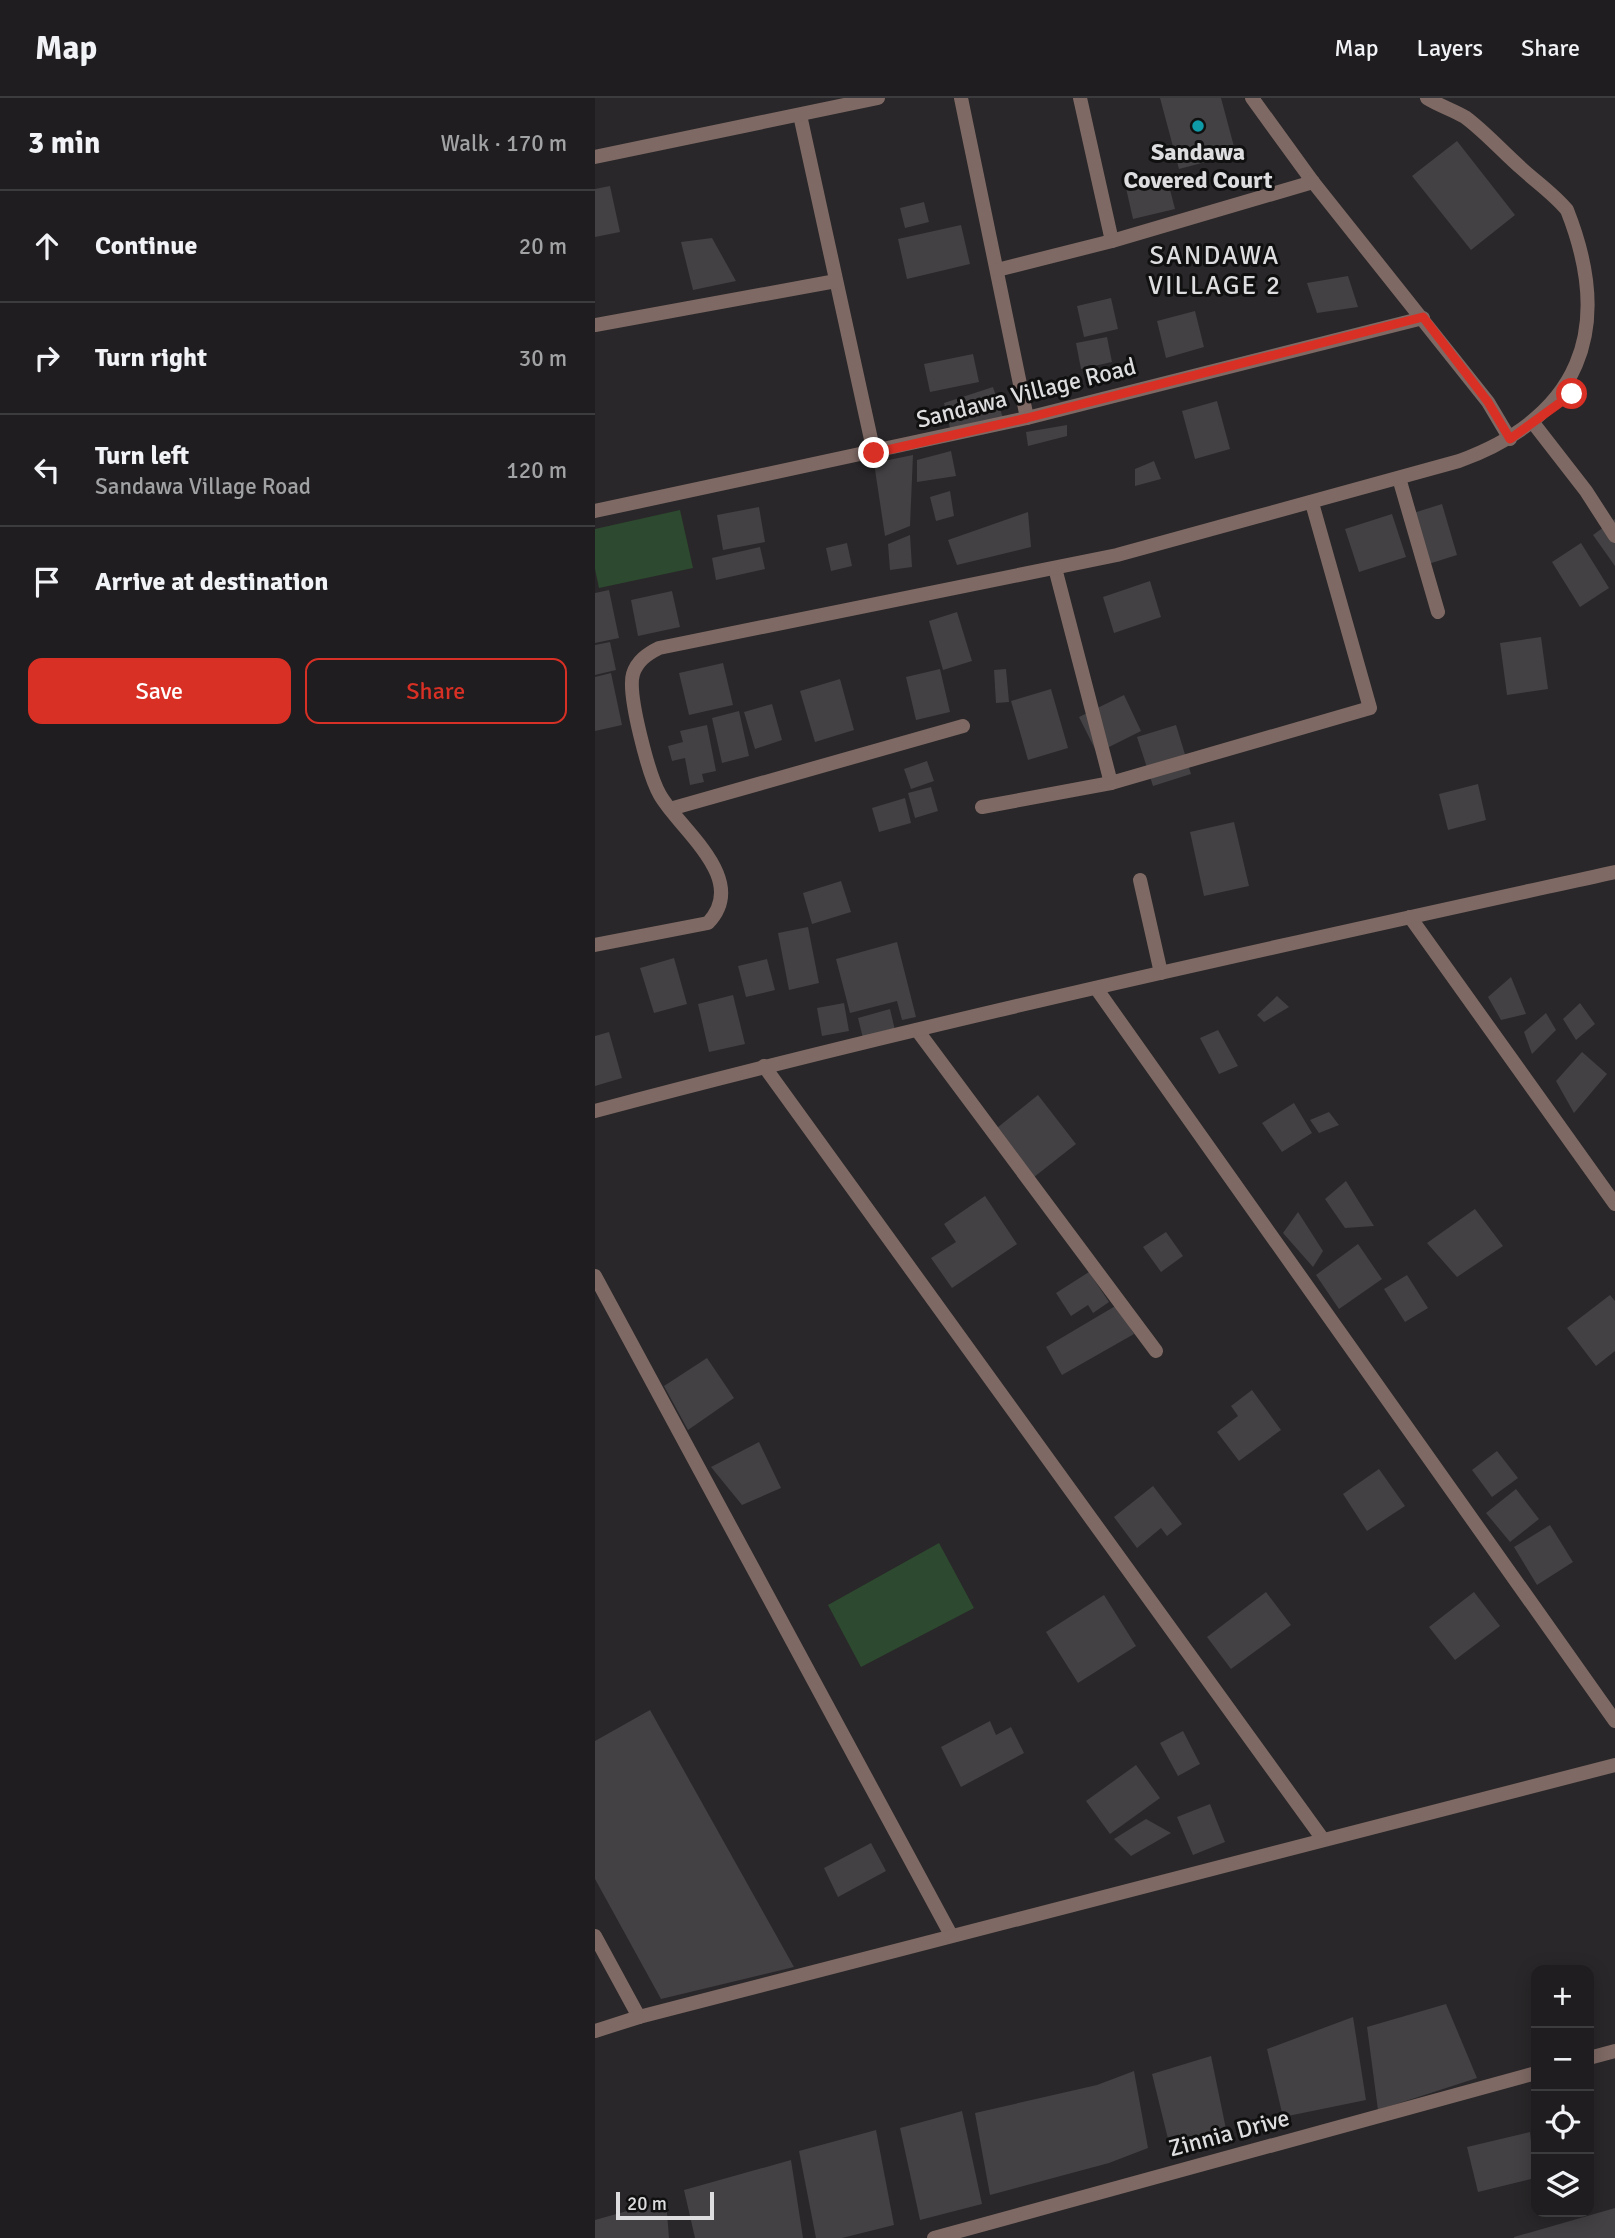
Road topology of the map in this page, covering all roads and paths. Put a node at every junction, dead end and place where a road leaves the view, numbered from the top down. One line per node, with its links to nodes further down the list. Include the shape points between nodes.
1 (877, 98): 6 (street)
2 (961, 98): 11 (street)
3 (1080, 98): 9 (street)
4 (1252, 98): 8 (street)
5 (1427, 98): 10 (street, via 1465,117 1566,208)
6 (800, 115): 7 (street); 12 (street)
7 (595, 157)
8 (1313, 182): 9 (street); 13 (street)
9 (1112, 241): 11 (street)
10 (1599, 260)
11 (997, 270): 16 (street)
12 (836, 281): 14 (street); 19 (street)
13 (1423, 317): 16 (street, Sandawa Village Road); 18 (street, via 1488,402)
14 (595, 325)
15 (1580, 387): 17 (street)
16 (1027, 418): 19 (street, Sandawa Village Road)
17 (1534, 424): 18 (street); 23 (street)
18 (1510, 439): 20 (street, via 1459,461)
19 (874, 453): 22 (street, Sandawa Village Road)
20 (1399, 478): 21 (street); 25 (street)
21 (1312, 503): 24 (street); 27 (street, via 1370,708)
22 (595, 511)
23 (1615, 536)
24 (1055, 568): 27 (street); 29 (street, via 646,654 638,663 632,685 652,776)
25 (1438, 612)
26 (963, 726): 29 (street)
27 (1111, 783): 28 (street)
28 (982, 807)
29 (670, 809): 33 (street, via 714,866 720,901 717,914 695,927)
30 (1615, 872): 32 (street)
31 (1140, 880): 34 (street)
32 (1411, 917): 34 (street); 39 (street)
33 (595, 945)
34 (1161, 973): 35 (street)
35 (1096, 988): 36 (street); 42 (street)
36 (917, 1030): 37 (street); 41 (street)
37 (764, 1066): 38 (street); 44 (street)
38 (595, 1111)
39 (1615, 1204)
40 (595, 1276): 45 (street)
41 (1156, 1351)
42 (1615, 1721)
43 (1615, 1765): 44 (street)
44 (1322, 1838): 45 (street)
45 (951, 1935): 47 (street)
46 (595, 1937): 47 (street)
47 (639, 2017): 48 (street)
48 (595, 2031)
49 (1615, 2051): 50 (street)
50 (1594, 2057)
51 (1531, 2074): 52 (street, Zinnia Drive)
52 (934, 2238)

